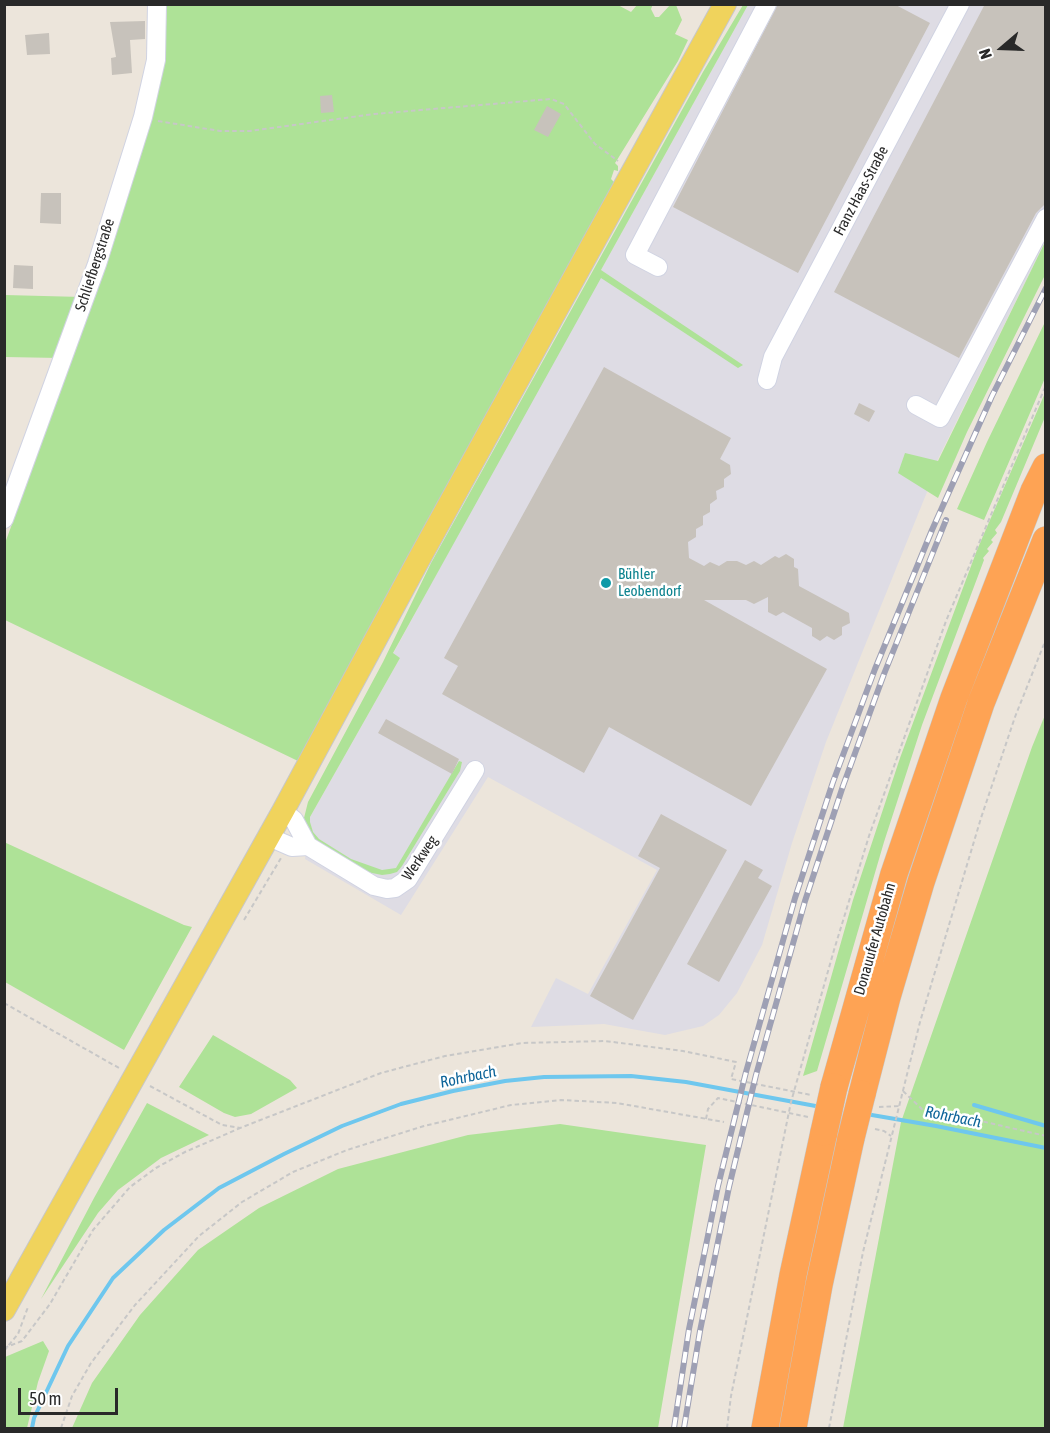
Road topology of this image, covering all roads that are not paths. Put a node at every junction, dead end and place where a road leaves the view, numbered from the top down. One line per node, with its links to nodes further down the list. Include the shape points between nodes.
1 (157, 4): 10 (street, Schliefbergstraße, via 156,60 143,117 97,264)
2 (725, 4): 13 (main road)
3 (767, 4): 6 (street, via 634,255)
4 (960, 4): 7 (street, Franz Haas-Straße, via 773,357)
5 (1046, 218): 8 (street, via 940,418)
6 (657, 267)
7 (767, 380)
8 (916, 405)
9 (1046, 467): 17 (highway, Donauufer Autobahn, bridge, via 954,698 901,852 861,987 824,1132)
10 (4, 519)
11 (1046, 540): 18 (highway, Donauufer Autobahn, bridge, via 981,703 887,997 851,1138)
12 (475, 770): 15 (street, Werkweg, via 408,879 395,888 374,886)
13 (283, 812): 14 (main road); 15 (street, via 294,820)
14 (269, 837): 15 (street, via 292,847); 16 (main road)
15 (308, 846)
16 (4, 1310)
17 (765, 1428)
18 (793, 1428)

